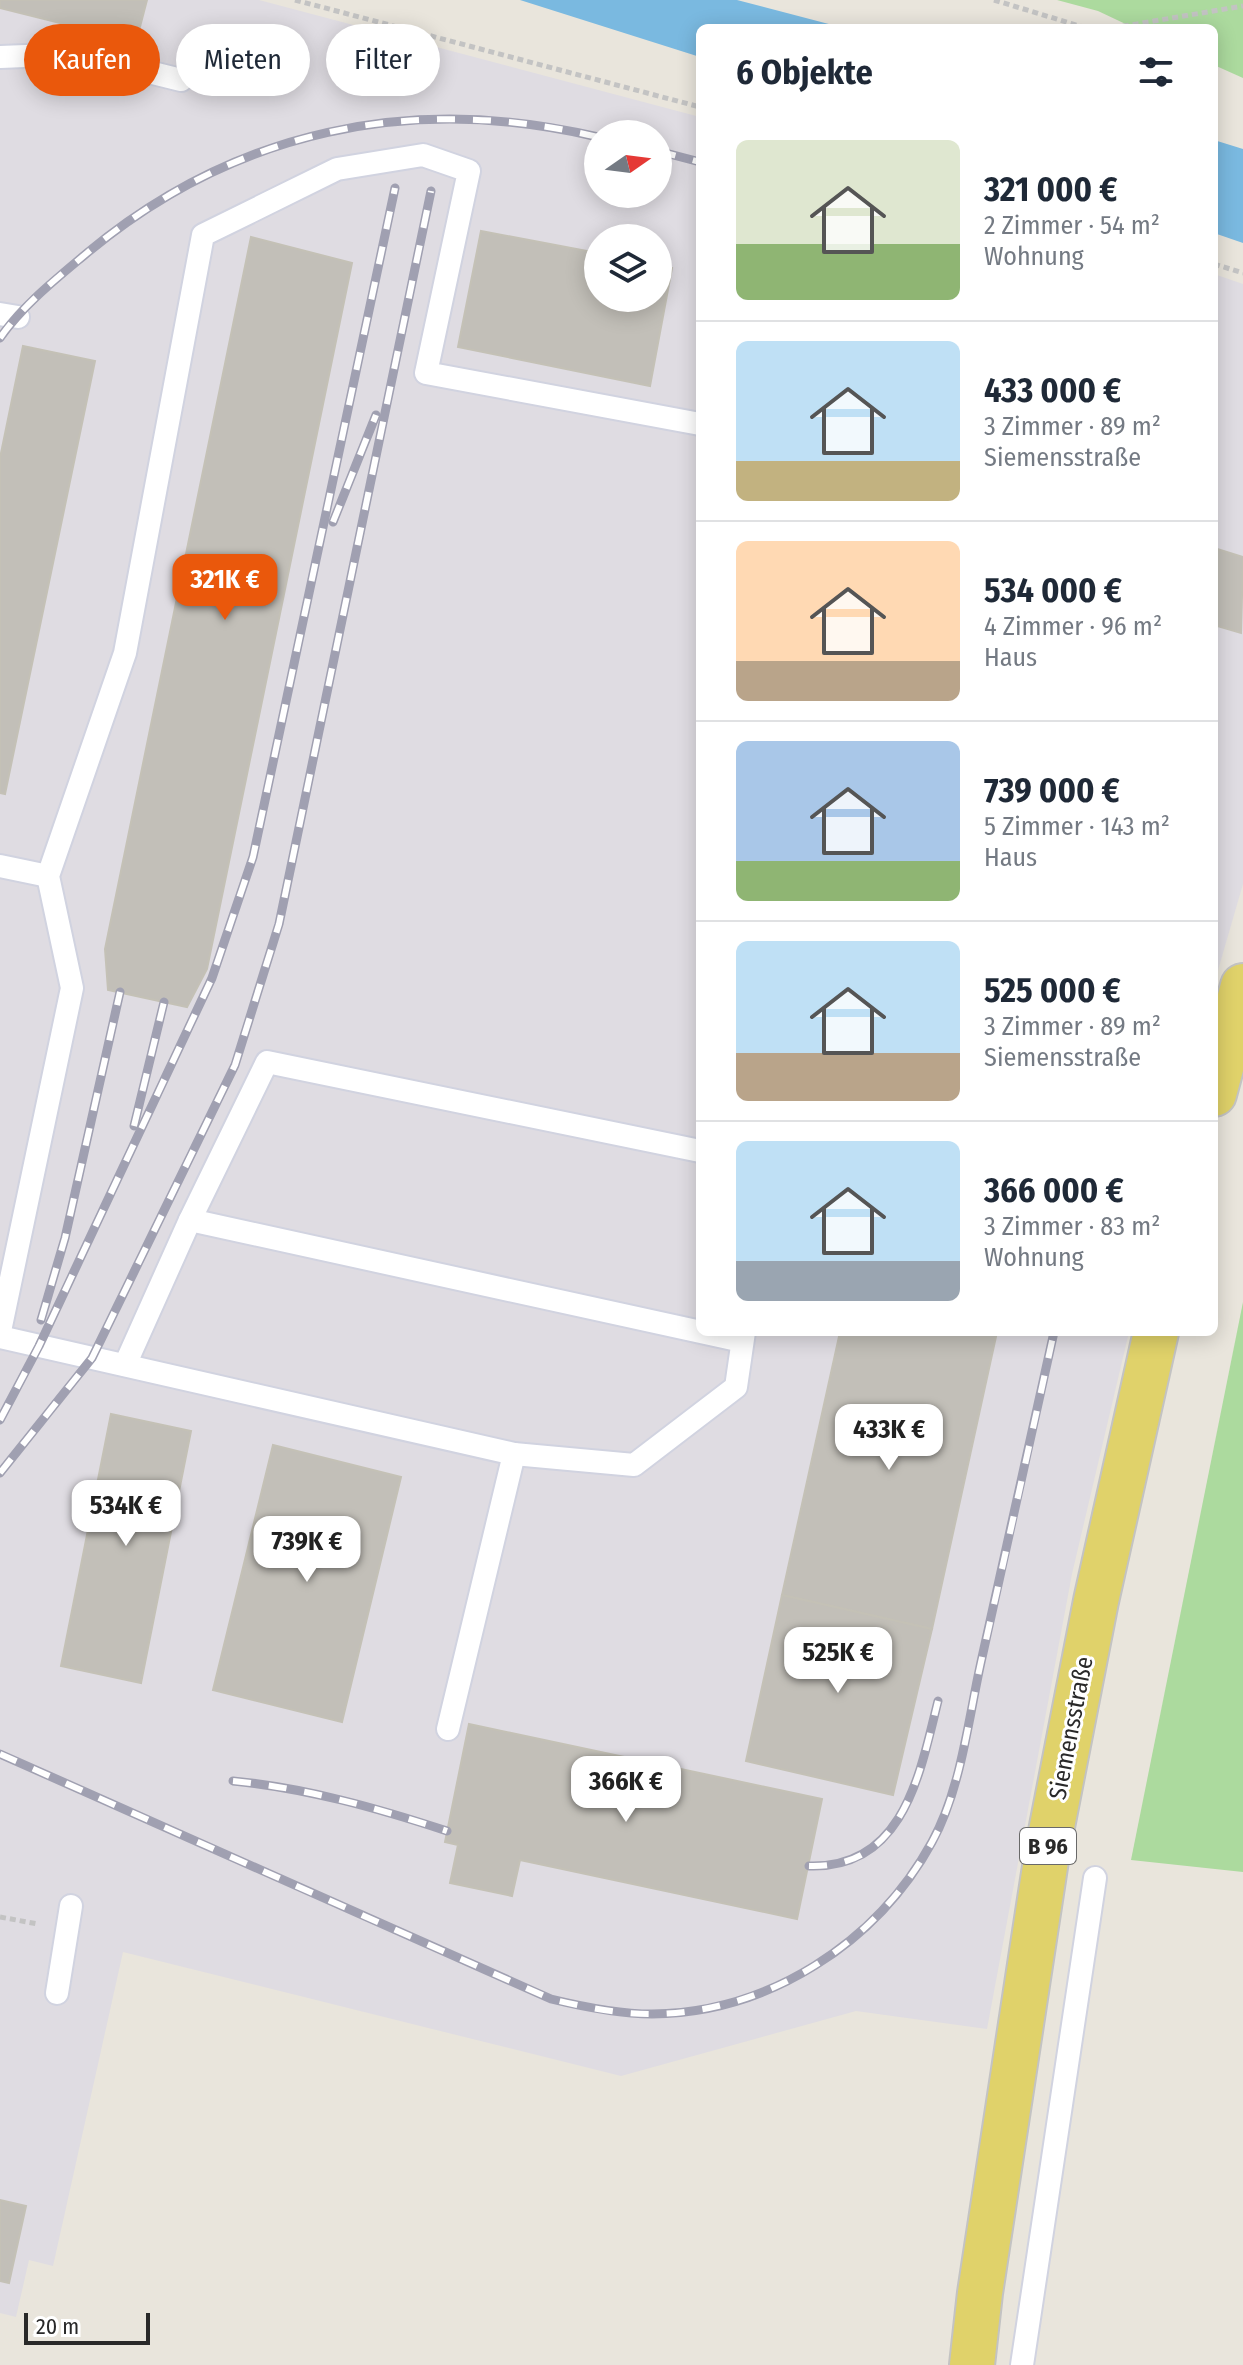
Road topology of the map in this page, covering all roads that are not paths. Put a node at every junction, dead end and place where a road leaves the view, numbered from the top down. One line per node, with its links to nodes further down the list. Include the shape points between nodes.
1 (0, 57): 2 (lane, via 76,54)
2 (176, 79)
3 (696, 423): 5 (lane, via 426,373 469,171 423,155 337,169 203,235 125,653)
4 (0, 866): 5 (lane)
5 (48, 876): 11 (lane, via 72,988)
6 (1243, 986): 7 (main road)
7 (1218, 1079)
8 (696, 1150): 9 (lane, via 267,1062)
9 (190, 1220): 10 (lane); 15 (lane)
10 (696, 1327)
11 (0, 1331)
12 (1155, 1336): 21 (main road, Siemensstraße / B 96, via 1048,1847)
13 (0, 1337): 15 (lane)
14 (743, 1337): 16 (lane, via 736,1387 634,1465)
15 (125, 1365): 16 (lane)
16 (514, 1454): 17 (lane)
17 (448, 1729)
18 (1095, 1878): 22 (lane)
19 (71, 1906): 20 (lane)
20 (57, 1993)
21 (972, 2365)
22 (1022, 2365)

